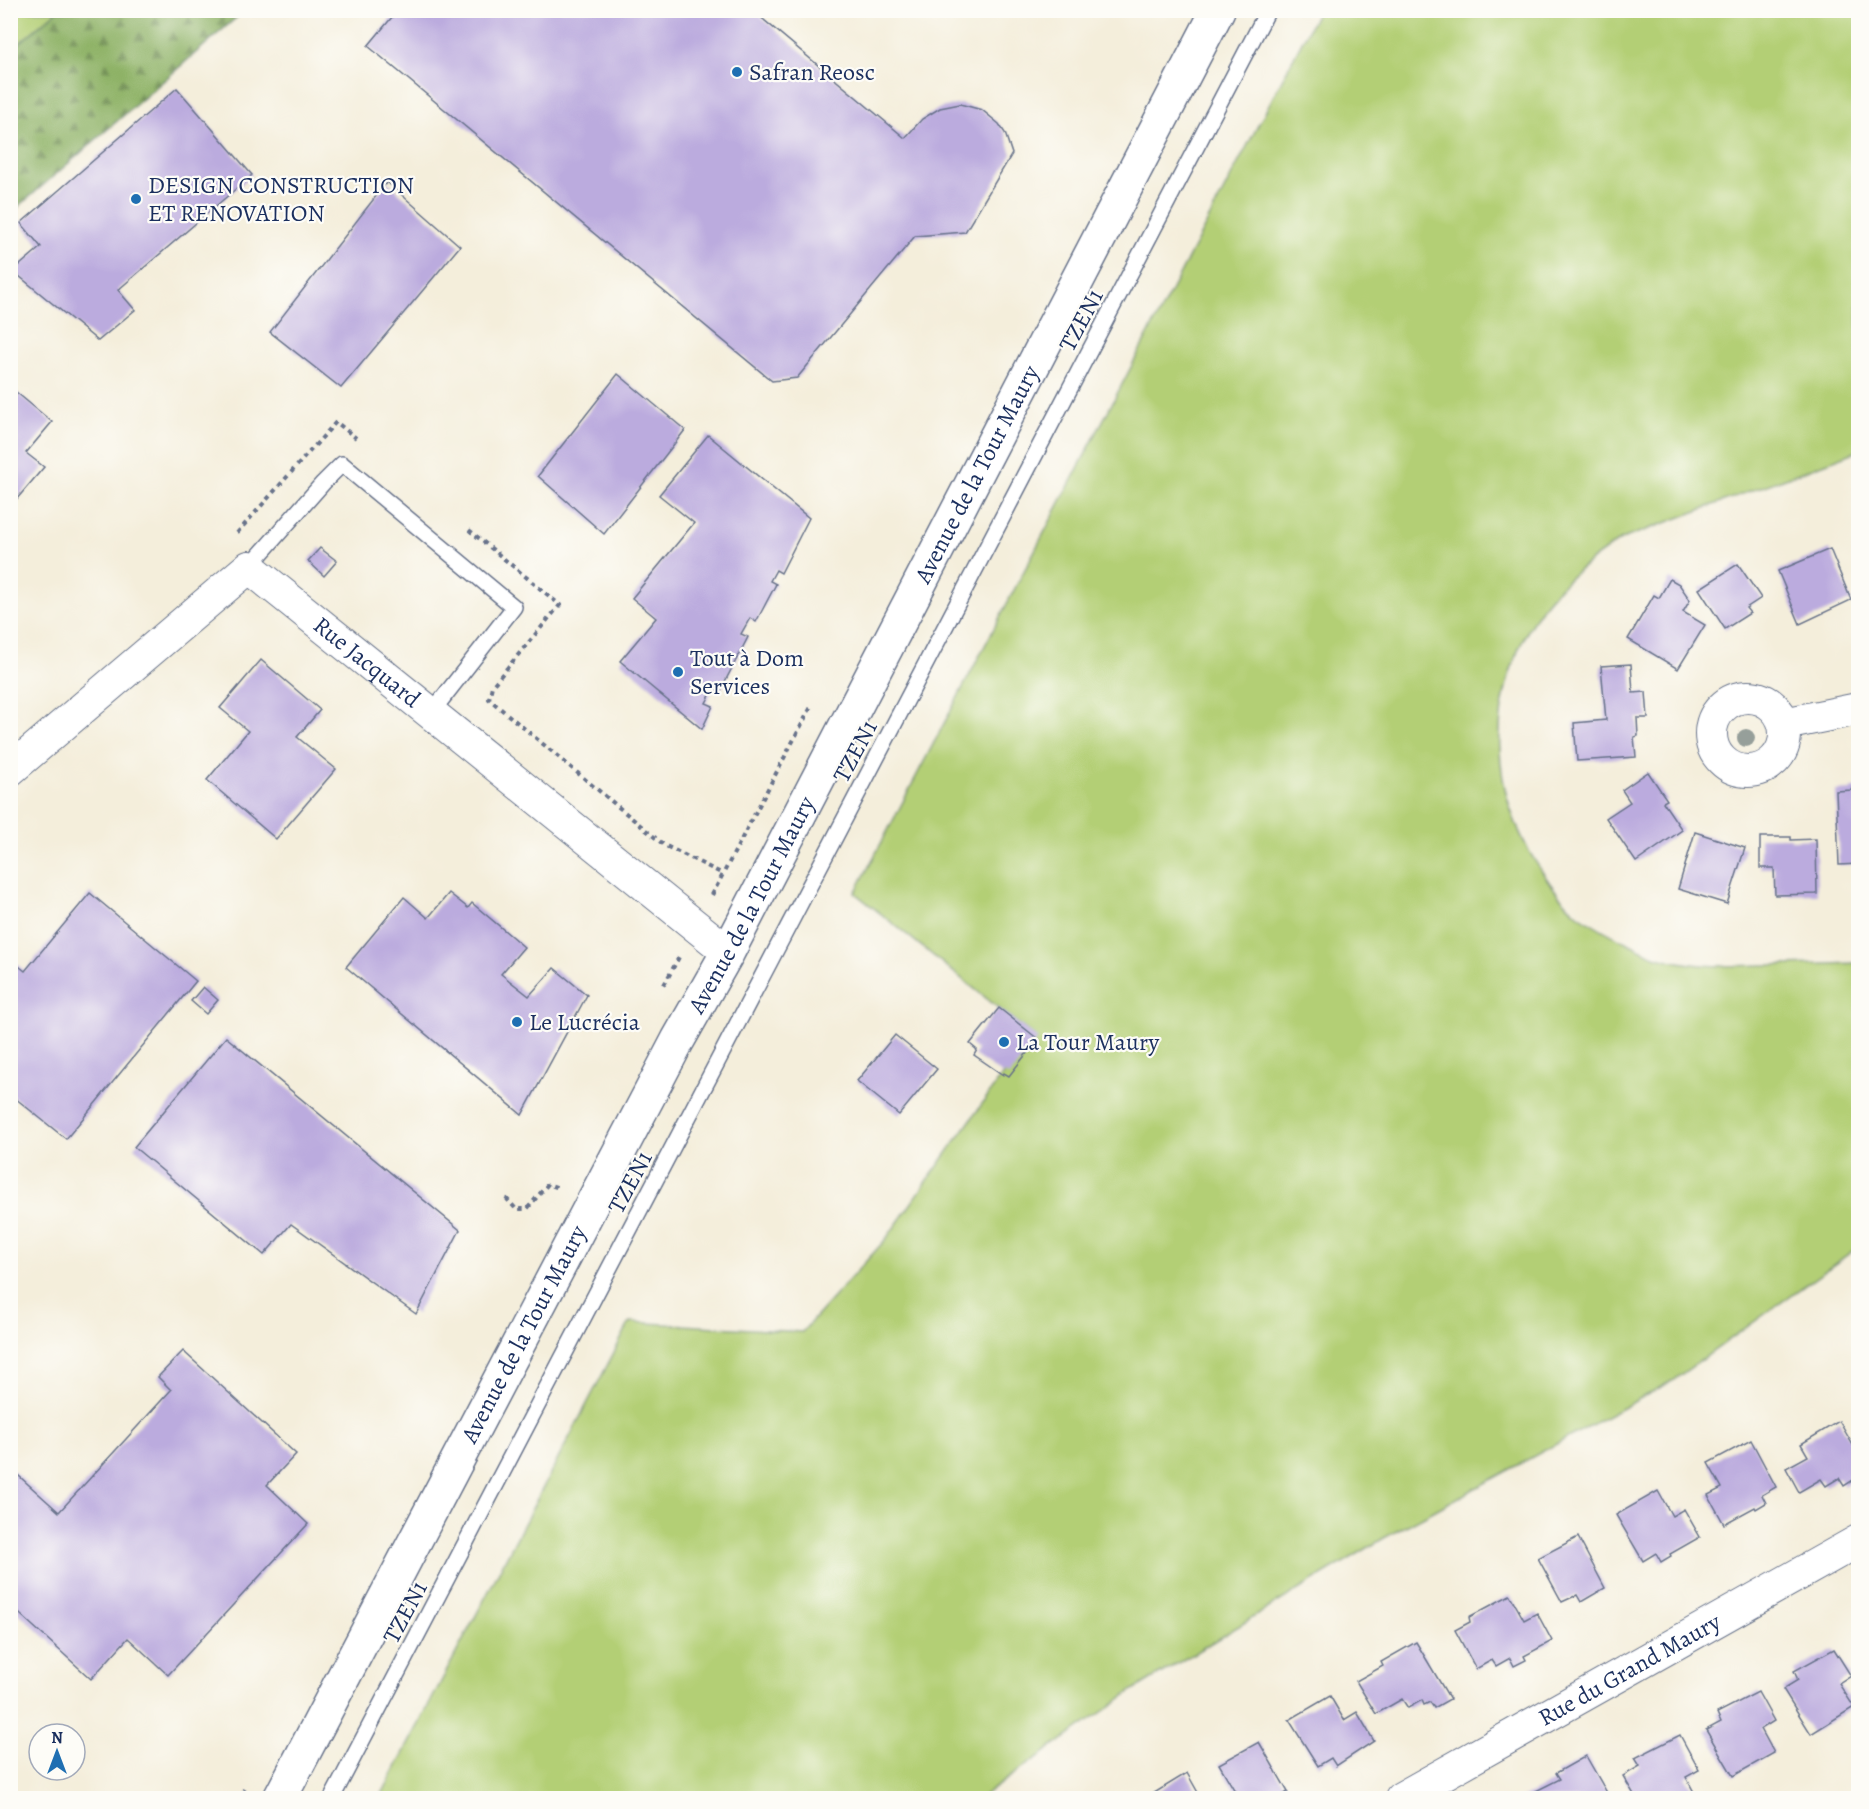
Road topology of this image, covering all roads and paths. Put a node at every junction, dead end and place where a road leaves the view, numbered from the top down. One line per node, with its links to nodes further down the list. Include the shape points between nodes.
1 (1218, 10): 8 (street, Avenue de la Tour Maury)
2 (1268, 10): 13 (lane, TZEN1)
3 (249, 567): 5 (street, Rue Jacquard); 5 (lane, via 342,464 514,607); 7 (street)
4 (1858, 710): 6 (street)
5 (431, 713): 8 (street, Rue Jacquard)
6 (1784, 724)
7 (10, 770)
8 (728, 952): 12 (street, Avenue de la Tour Maury)
9 (559, 1188): 10 (path, via 548,1184 527,1209 516,1209)
10 (506, 1198)
11 (1858, 1541): 14 (street, Rue du Grand Maury)
12 (280, 1798)
13 (332, 1798)
14 (1401, 1798)

